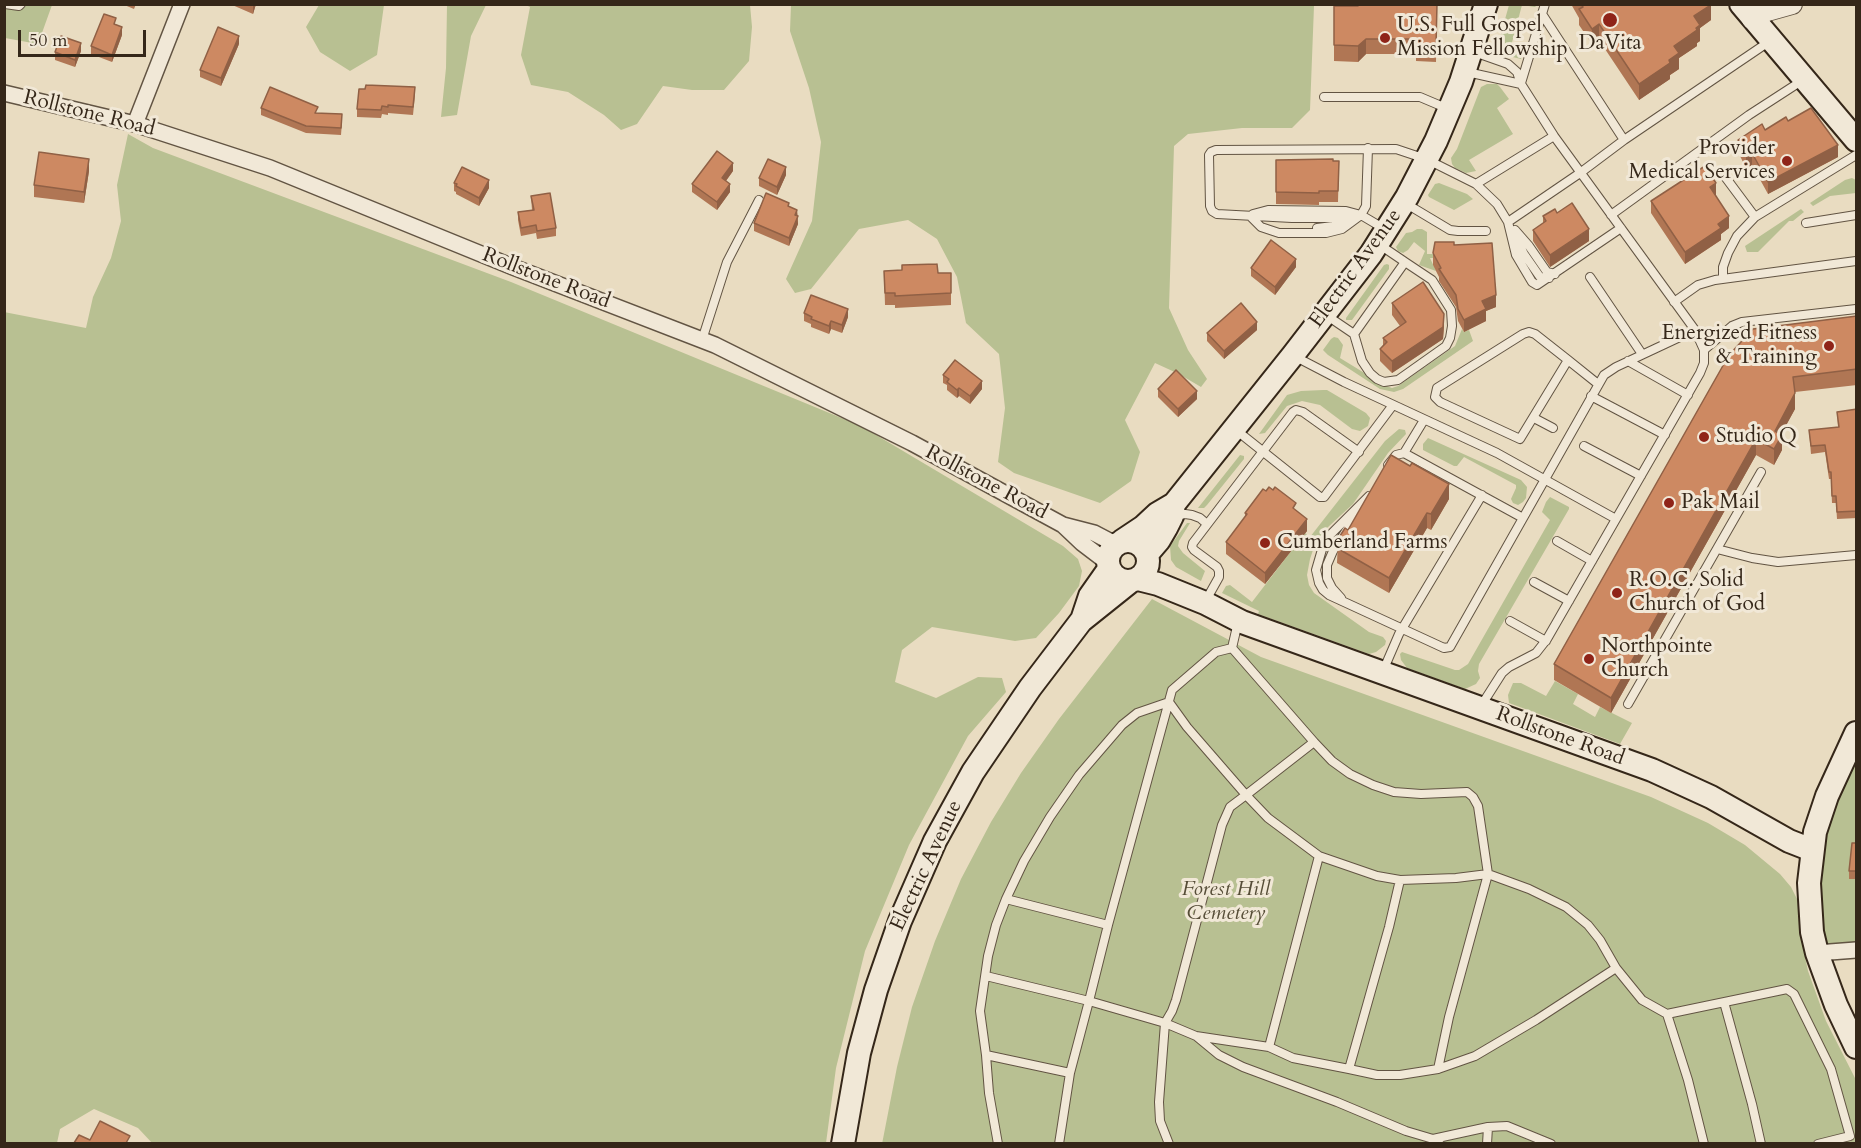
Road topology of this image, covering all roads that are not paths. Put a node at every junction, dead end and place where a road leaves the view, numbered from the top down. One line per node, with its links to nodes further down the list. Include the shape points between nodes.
1 (5, 4): 2 (lane)
2 (21, 4)
3 (182, 4): 16 (street)
4 (1486, 4): 10 (main road, Electric Avenue)
5 (1545, 4): 8 (lane)
6 (1792, 4): 7 (street)
7 (1747, 12): 9 (main road)
8 (1542, 14): 12 (lane); 18 (lane)
9 (1771, 40): 11 (main road); 18 (lane)
10 (1468, 62): 12 (lane); 12 (lane, via 1514,67); 15 (main road, Electric Avenue)
11 (1805, 79): 19 (main road); 30 (lane)
12 (1521, 84): 17 (lane)
13 (4, 93): 16 (street, Rollstone Road)
14 (1324, 97): 15 (lane, via 1420,97)
15 (1449, 110): 22 (main road, Electric Avenue)
16 (135, 124): 48 (street, Rollstone Road, via 270,168)
17 (1554, 136): 23 (lane); 25 (lane)
18 (1624, 140): 23 (lane)
19 (1857, 140)
20 (1368, 148): 22 (lane, via 1396,149); 28 (lane, via 1367,200); 29 (lane, via 1213,151 1209,156 1210,209 1217,214)
21 (1857, 155): 32 (lane)
22 (1426, 159): 25 (lane); 27 (main road, Electric Avenue)
23 (1580, 173): 30 (lane); 33 (lane)
24 (1723, 174): 32 (lane)
25 (1476, 184): 33 (lane, via 1497,204)
26 (759, 200): 48 (lane, via 727,262)
27 (1404, 202): 36 (lane, via 1450,230); 37 (main road, Electric Avenue)
28 (1361, 214): 29 (lane, via 1275,210); 29 (lane, via 1322,228 1273,226); 37 (lane)
29 (1249, 215)
30 (1611, 215): 35 (lane)
31 (1857, 215): 34 (lane)
32 (1755, 217): 42 (lane, via 1728,253)
33 (1508, 222): 40 (lane); 40 (lane, via 1516,255 1532,282 1539,285)
34 (1806, 223)
35 (1621, 228): 40 (lane); 43 (lane)
36 (1486, 231)
37 (1382, 237): 39 (lane); 45 (main road, Electric Avenue)
38 (1857, 261): 42 (lane)
39 (1405, 262): 47 (lane); 47 (lane, via 1435,283 1451,310 1453,320 1446,346 1398,380 1384,382 1362,361)
40 (1552, 276)
41 (1590, 277): 50 (lane)
42 (1723, 279): 43 (lane, via 1698,285)
43 (1674, 302): 46 (lane)
44 (1857, 309): 49 (lane, via 1742,322)
45 (1325, 314): 47 (lane); 51 (main road, Electric Avenue)
46 (1695, 330): 49 (lane); 50 (lane)
47 (1353, 334)
48 (702, 340): 79 (street, Rollstone Road, via 912,443 1064,525 1094,533)
49 (1704, 350): 55 (lane, via 1704,363)
50 (1642, 354): 53 (lane)
51 (1293, 355): 57 (lane); 61 (main road, Electric Avenue)
52 (1568, 360): 54 (lane); 58 (lane); 58 (lane, via 1529,332 1436,390 1440,402 1515,438 1522,437)
53 (1628, 361): 54 (lane, via 1609,371); 55 (lane)
54 (1598, 384): 56 (lane)
55 (1688, 395): 62 (lane)
56 (1591, 396): 62 (lane); 70 (lane)
57 (1394, 405): 59 (lane); 65 (lane)
58 (1534, 418): 60 (lane)
59 (1425, 420): 66 (lane); 70 (lane)
60 (1553, 428)
61 (1234, 429): 64 (lane); 73 (main road, Electric Avenue)
62 (1665, 435): 69 (lane)
63 (1584, 446): 69 (lane)
64 (1262, 452): 65 (lane, via 1296,410); 65 (lane, via 1324,497); 76 (lane)
65 (1359, 452)
66 (1404, 453): 68 (lane, via 1396,455); 72 (lane)
67 (1761, 471): 78 (lane)
68 (1382, 475)
69 (1641, 476): 75 (lane)
70 (1544, 479): 74 (lane); 75 (lane)
71 (1372, 491): 89 (lane, via 1328,537 1319,553 1316,575 1323,590)
72 (1482, 495): 74 (lane); 89 (lane)
73 (1172, 513): 76 (lane, via 1197,516); 79 (main road, Electric Avenue, via 1157,514); 82 (main road, Electric Avenue)
74 (1522, 518): 89 (lane, via 1449,647)
75 (1616, 519): 81 (lane)
76 (1207, 524): 85 (lane, via 1192,545 1219,571)
77 (1557, 541): 81 (lane)
78 (1717, 549): 80 (lane, via 1778,562); 94 (lane)
79 (1113, 554): 82 (main road, via 1118,579); 82 (main road, via 1128,540 1140,544); 86 (main road, Electric Avenue)
80 (1857, 555)
81 (1592, 561): 84 (lane)
82 (1141, 568): 85 (main road, Rollstone Road, via 1158,584); 86 (main road, Electric Avenue)
83 (1534, 582): 84 (lane)
84 (1569, 602): 90 (lane)
85 (1205, 603): 87 (main road, Rollstone Road)
86 (1081, 621): 123 (main road, Electric Avenue, via 990,744 920,871 871,1009)
87 (1239, 621): 91 (lane); 92 (main road, Rollstone Road)
88 (1510, 621): 90 (lane)
89 (1402, 629): 92 (lane)
90 (1545, 641): 95 (lane, via 1536,653 1502,673)
91 (1232, 648): 93 (lane, via 1216,652 1187,675 1172,690); 97 (lane)
92 (1382, 673): 95 (main road, Rollstone Road)
93 (1169, 702): 98 (lane); 103 (lane, via 1137,713 1122,724 1079,775 1024,861); 104 (lane)
94 (1628, 704)
95 (1480, 708): 99 (main road, Rollstone Road, via 1652,770)
96 (1857, 733): 99 (main road, via 1827,796)
97 (1314, 742): 98 (lane); 101 (lane, via 1350,774 1394,792 1467,792 1478,806)
98 (1246, 795): 100 (lane, via 1268,818); 112 (lane, via 1230,807 1222,825 1176,999)
99 (1812, 850): 106 (main road, via 1809,883)
100 (1319, 856): 102 (lane); 114 (lane)
101 (1488, 874): 102 (lane); 107 (lane, via 1566,908 1588,925); 118 (lane)
102 (1400, 880): 117 (lane)
103 (1006, 899): 104 (lane); 108 (lane, via 996,925)
104 (1108, 925): 109 (lane)
105 (1857, 950): 106 (street)
106 (1816, 952): 115 (main road)
107 (1616, 968): 111 (lane, via 1642,1000); 118 (lane, via 1474,1056)
108 (986, 976): 109 (lane); 116 (lane, via 980,1011)
109 (1089, 1001): 112 (lane); 119 (lane)
110 (1724, 1002): 111 (lane); 121 (lane, via 1787,989 1794,994 1831,1069); 130 (lane)
111 (1667, 1014): 129 (lane)
112 (1165, 1023): 113 (lane); 126 (lane, via 1160,1121)
113 (1196, 1036): 114 (lane); 122 (lane, via 1219,1055 1243,1067)
114 (1269, 1047): 117 (lane, via 1293,1058)
115 (1857, 1047)
116 (986, 1055): 119 (lane); 124 (lane)
117 (1349, 1069): 118 (lane, via 1377,1075)
118 (1438, 1069)
119 (1070, 1073): 125 (lane)
120 (1488, 1127): 122 (lane); 127 (lane); 128 (lane, via 1508,1126)
121 (1853, 1138): 131 (lane)
122 (1436, 1141)
123 (843, 1143)
124 (998, 1143)
125 (1059, 1143)
126 (1168, 1143)
127 (1487, 1143)
128 (1551, 1143)
129 (1704, 1143)
130 (1761, 1143)
131 (1818, 1143)

